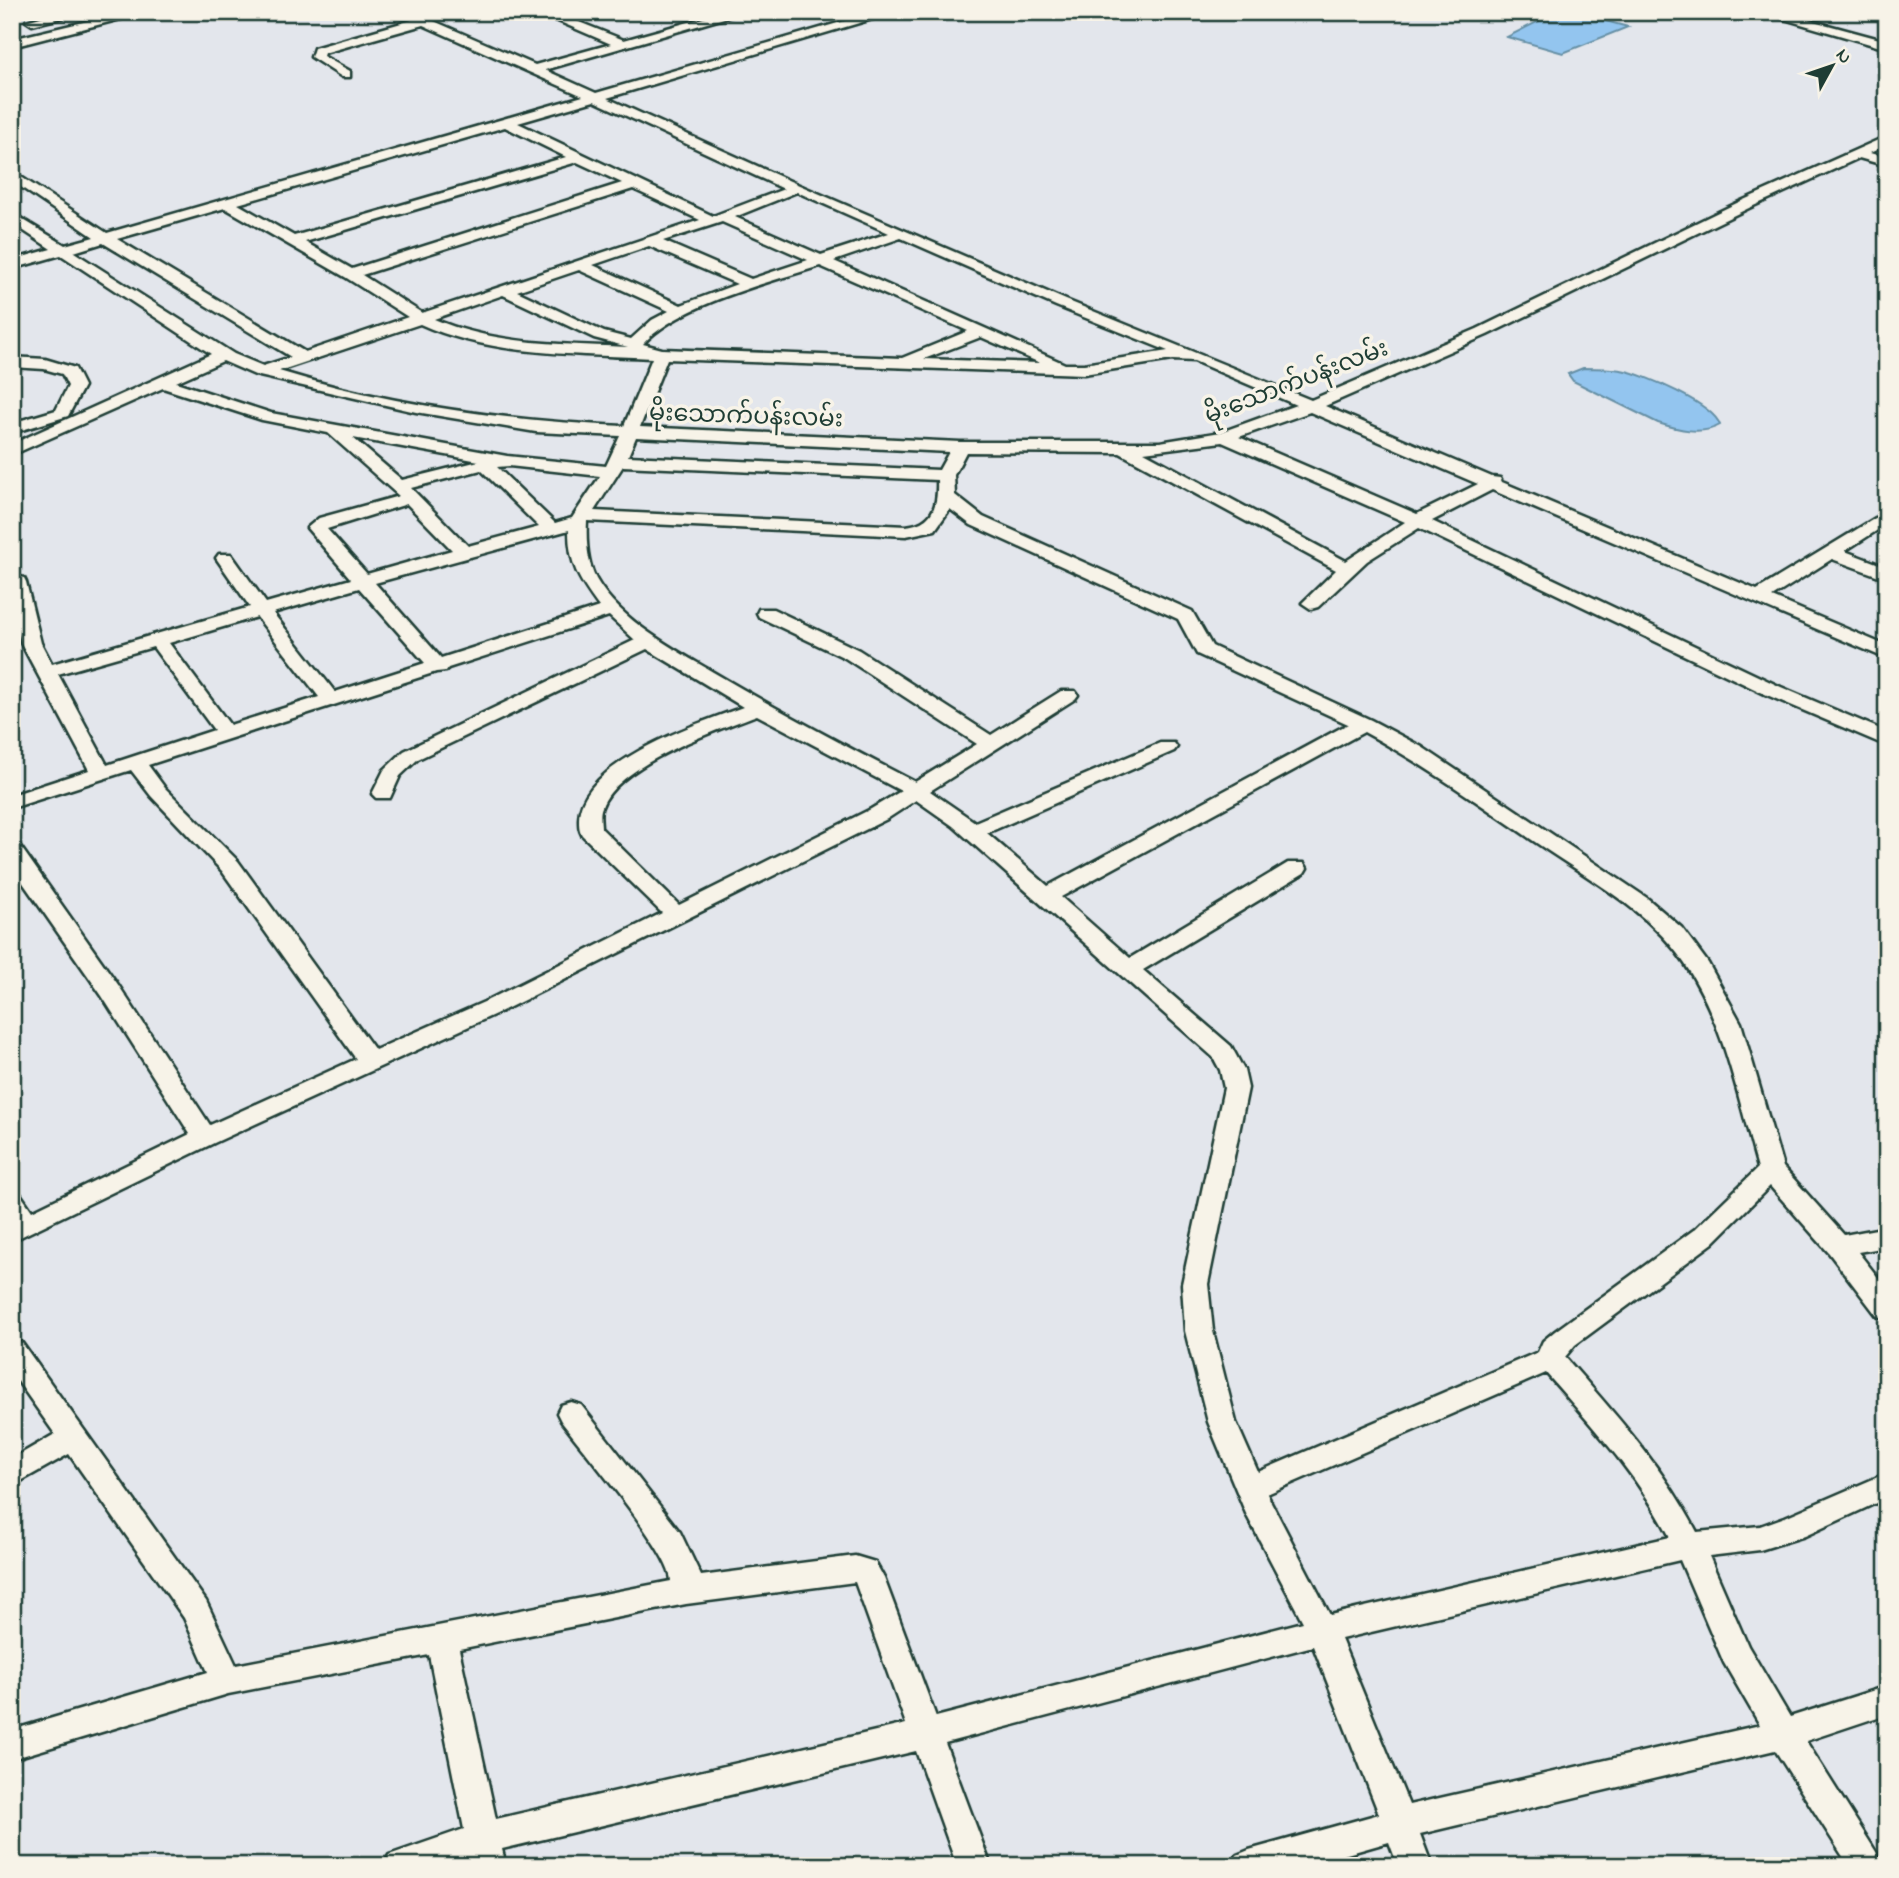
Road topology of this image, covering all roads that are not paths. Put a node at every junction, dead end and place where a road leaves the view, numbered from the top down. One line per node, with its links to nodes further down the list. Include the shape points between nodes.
1 (79, 12): 12 (street)
2 (142, 12): 14 (street)
3 (544, 12): 15 (street)
4 (739, 12): 13 (street)
5 (841, 12): 11 (street)
6 (890, 12): 11 (street)
7 (1766, 12): 16 (street)
8 (407, 14): 10 (street)
9 (681, 16): 13 (street)
10 (423, 17): 17 (street); 18 (street, via 318,51 317,57)
11 (863, 20): 19 (street)
12 (32, 21)
13 (699, 23): 15 (street)
14 (12, 43)
15 (622, 44): 17 (street)
16 (1887, 45)
17 (534, 69): 19 (street)
18 (346, 74)
19 (595, 96): 20 (street); 27 (street)
20 (507, 123): 23 (street); 28 (street)
21 (1887, 140): 22 (street, မိုးသောက်ပန်းလမ်း)
22 (1857, 153): 24 (street); 55 (street, မိုးသောက်ပန်းလမ်း, via 1482,332)
23 (579, 157): 26 (street); 33 (street)
24 (1887, 162)
25 (12, 175): 32 (street)
26 (634, 184): 30 (street); 39 (street)
27 (791, 185): 30 (street, via 794,188 787,193); 31 (street)
28 (228, 204): 32 (street); 33 (street)
29 (12, 217): 35 (street, မိုးသောက်ပန်းလမ်း)
30 (717, 219): 34 (street); 36 (street)
31 (900, 234): 36 (street); 48 (street)
32 (106, 239): 35 (street); 49 (street)
33 (293, 241): 39 (street)
34 (650, 241): 38 (street); 40 (street)
35 (63, 250): 37 (street); 47 (street, မိုးသောက်ပန်းလမ်း)
36 (820, 260): 40 (street); 44 (street)
37 (12, 265)
38 (582, 265): 41 (street); 42 (street)
39 (350, 274): 43 (street)
40 (750, 284): 42 (street)
41 (506, 291): 43 (street); 45 (street, via 599,335)
42 (682, 311): 45 (street, via 644,331)
43 (423, 319): 46 (street, via 452,331 501,340); 49 (street)
44 (983, 331): 51 (street); 52 (street)
45 (635, 344): 46 (street, via 639,350)
46 (662, 354): 51 (street); 58 (street)
47 (223, 355): 53 (street, မိုးသောက်ပန်းလမ်း); 54 (street)
48 (1197, 357): 52 (street, via 1172,355); 55 (street)
49 (304, 358): 53 (street)
50 (12, 362): 56 (street, via 69,371 76,386 62,413)
51 (900, 363): 52 (street)
52 (1067, 369)
53 (261, 372): 58 (street, မိုးသောက်ပန်းလမ်း, via 486,420)
54 (160, 382): 57 (street, via 268,417); 62 (street)
55 (1313, 405): 59 (street, မိုးသောက်ပန်းလမ်း); 66 (street)
56 (12, 428)
57 (335, 431): 63 (street); 67 (street)
58 (630, 432): 60 (street, မိုးသောက်ပန်းလမ်း); 64 (street)
59 (1224, 437): 61 (street, မိုးသောက်ပန်းလမ်း); 71 (street)
60 (960, 447): 61 (street, မိုးသောက်ပန်းလမ်း); 65 (street)
61 (1123, 448): 76 (street)
62 (12, 450)
63 (498, 461): 64 (street); 67 (street); 72 (street, via 487,468)
64 (615, 467): 65 (street); 70 (street)
65 (945, 475): 68 (street)
66 (1494, 482): 71 (street); 80 (street)
67 (404, 492): 73 (street); 79 (street, via 316,528)
68 (946, 497): 70 (street, via 937,523 918,530); 93 (street, via 977,521 1185,615 1203,650)
69 (1887, 516): 74 (street)
70 (580, 519): 72 (street); 82 (street, via 578,550 587,579)
71 (1418, 522): 76 (street); 95 (street)
72 (550, 528): 73 (street)
73 (464, 552): 79 (street)
74 (1832, 552): 77 (street); 80 (street)
75 (225, 558): 83 (street)
76 (1347, 569): 81 (street)
77 (1887, 574)
78 (12, 580): 89 (street, via 17,582 31,643)
79 (362, 581): 83 (street); 88 (street)
80 (1758, 598): 87 (street)
81 (1311, 603)
82 (612, 609): 86 (street); 88 (street)
83 (261, 610): 85 (street); 91 (street)
84 (766, 613): 96 (street, via 852,654)
85 (157, 640): 89 (street); 94 (street)
86 (648, 641): 92 (street); 101 (street, via 411,755 391,774)
87 (1887, 653)
88 (439, 667): 91 (street)
89 (46, 672): 99 (street)
90 (1068, 695): 96 (street)
91 (332, 701): 94 (street)
92 (759, 708): 100 (street); 107 (street, via 664,745 630,766 600,792 589,809 590,830)
93 (1364, 724): 106 (street); 111 (street, via 1415,751 1639,903 1674,933 1729,1023)
94 (226, 733): 98 (street)
95 (1887, 740)
96 (991, 744): 100 (street)
97 (1167, 747): 103 (street)
98 (135, 761): 99 (street); 109 (street, via 158,792 230,866)
99 (101, 773): 102 (street)
100 (917, 791): 103 (street); 107 (street)
101 (383, 794)
102 (12, 802)
103 (973, 831): 106 (street)
104 (12, 851): 110 (street, via 111,991)
105 (1296, 868): 108 (street)
106 (1046, 896): 108 (street)
107 (678, 916): 109 (street)
108 (1128, 969): 122 (street, via 1222,1052 1232,1070 1236,1088 1195,1284 1199,1331 1222,1422)
109 (370, 1061): 110 (street)
110 (205, 1137): 112 (street)
111 (1771, 1170): 114 (street); 117 (street, via 1704,1236 1564,1338 1553,1348)
112 (17, 1219)
113 (1887, 1237): 114 (street)
114 (1838, 1246): 115 (street)
115 (1887, 1309)
116 (12, 1351): 119 (street)
117 (1550, 1359): 122 (street); 123 (street, via 1632,1453 1666,1500)
118 (571, 1413): 124 (street, via 669,1541 686,1574)
119 (71, 1438): 120 (street); 127 (street, via 195,1610)
120 (12, 1474)
121 (1887, 1485): 123 (street, via 1760,1538)
122 (1250, 1488): 125 (street)
123 (1689, 1545): 125 (street); 130 (street, via 1735,1653)
124 (686, 1591): 126 (street); 129 (street, via 864,1571)
125 (1322, 1630): 129 (street); 132 (street)
126 (441, 1639): 127 (street); 133 (street)
127 (228, 1680): 131 (street)
128 (1887, 1700): 130 (street)
129 (926, 1734): 133 (street); 135 (street)
130 (1783, 1734): 132 (street); 138 (street)
131 (12, 1745)
132 (1400, 1823): 136 (street); 137 (street)
133 (486, 1852): 134 (street)
134 (401, 1866)
135 (974, 1866)
136 (1249, 1866)
137 (1415, 1866)
138 (1868, 1866)

